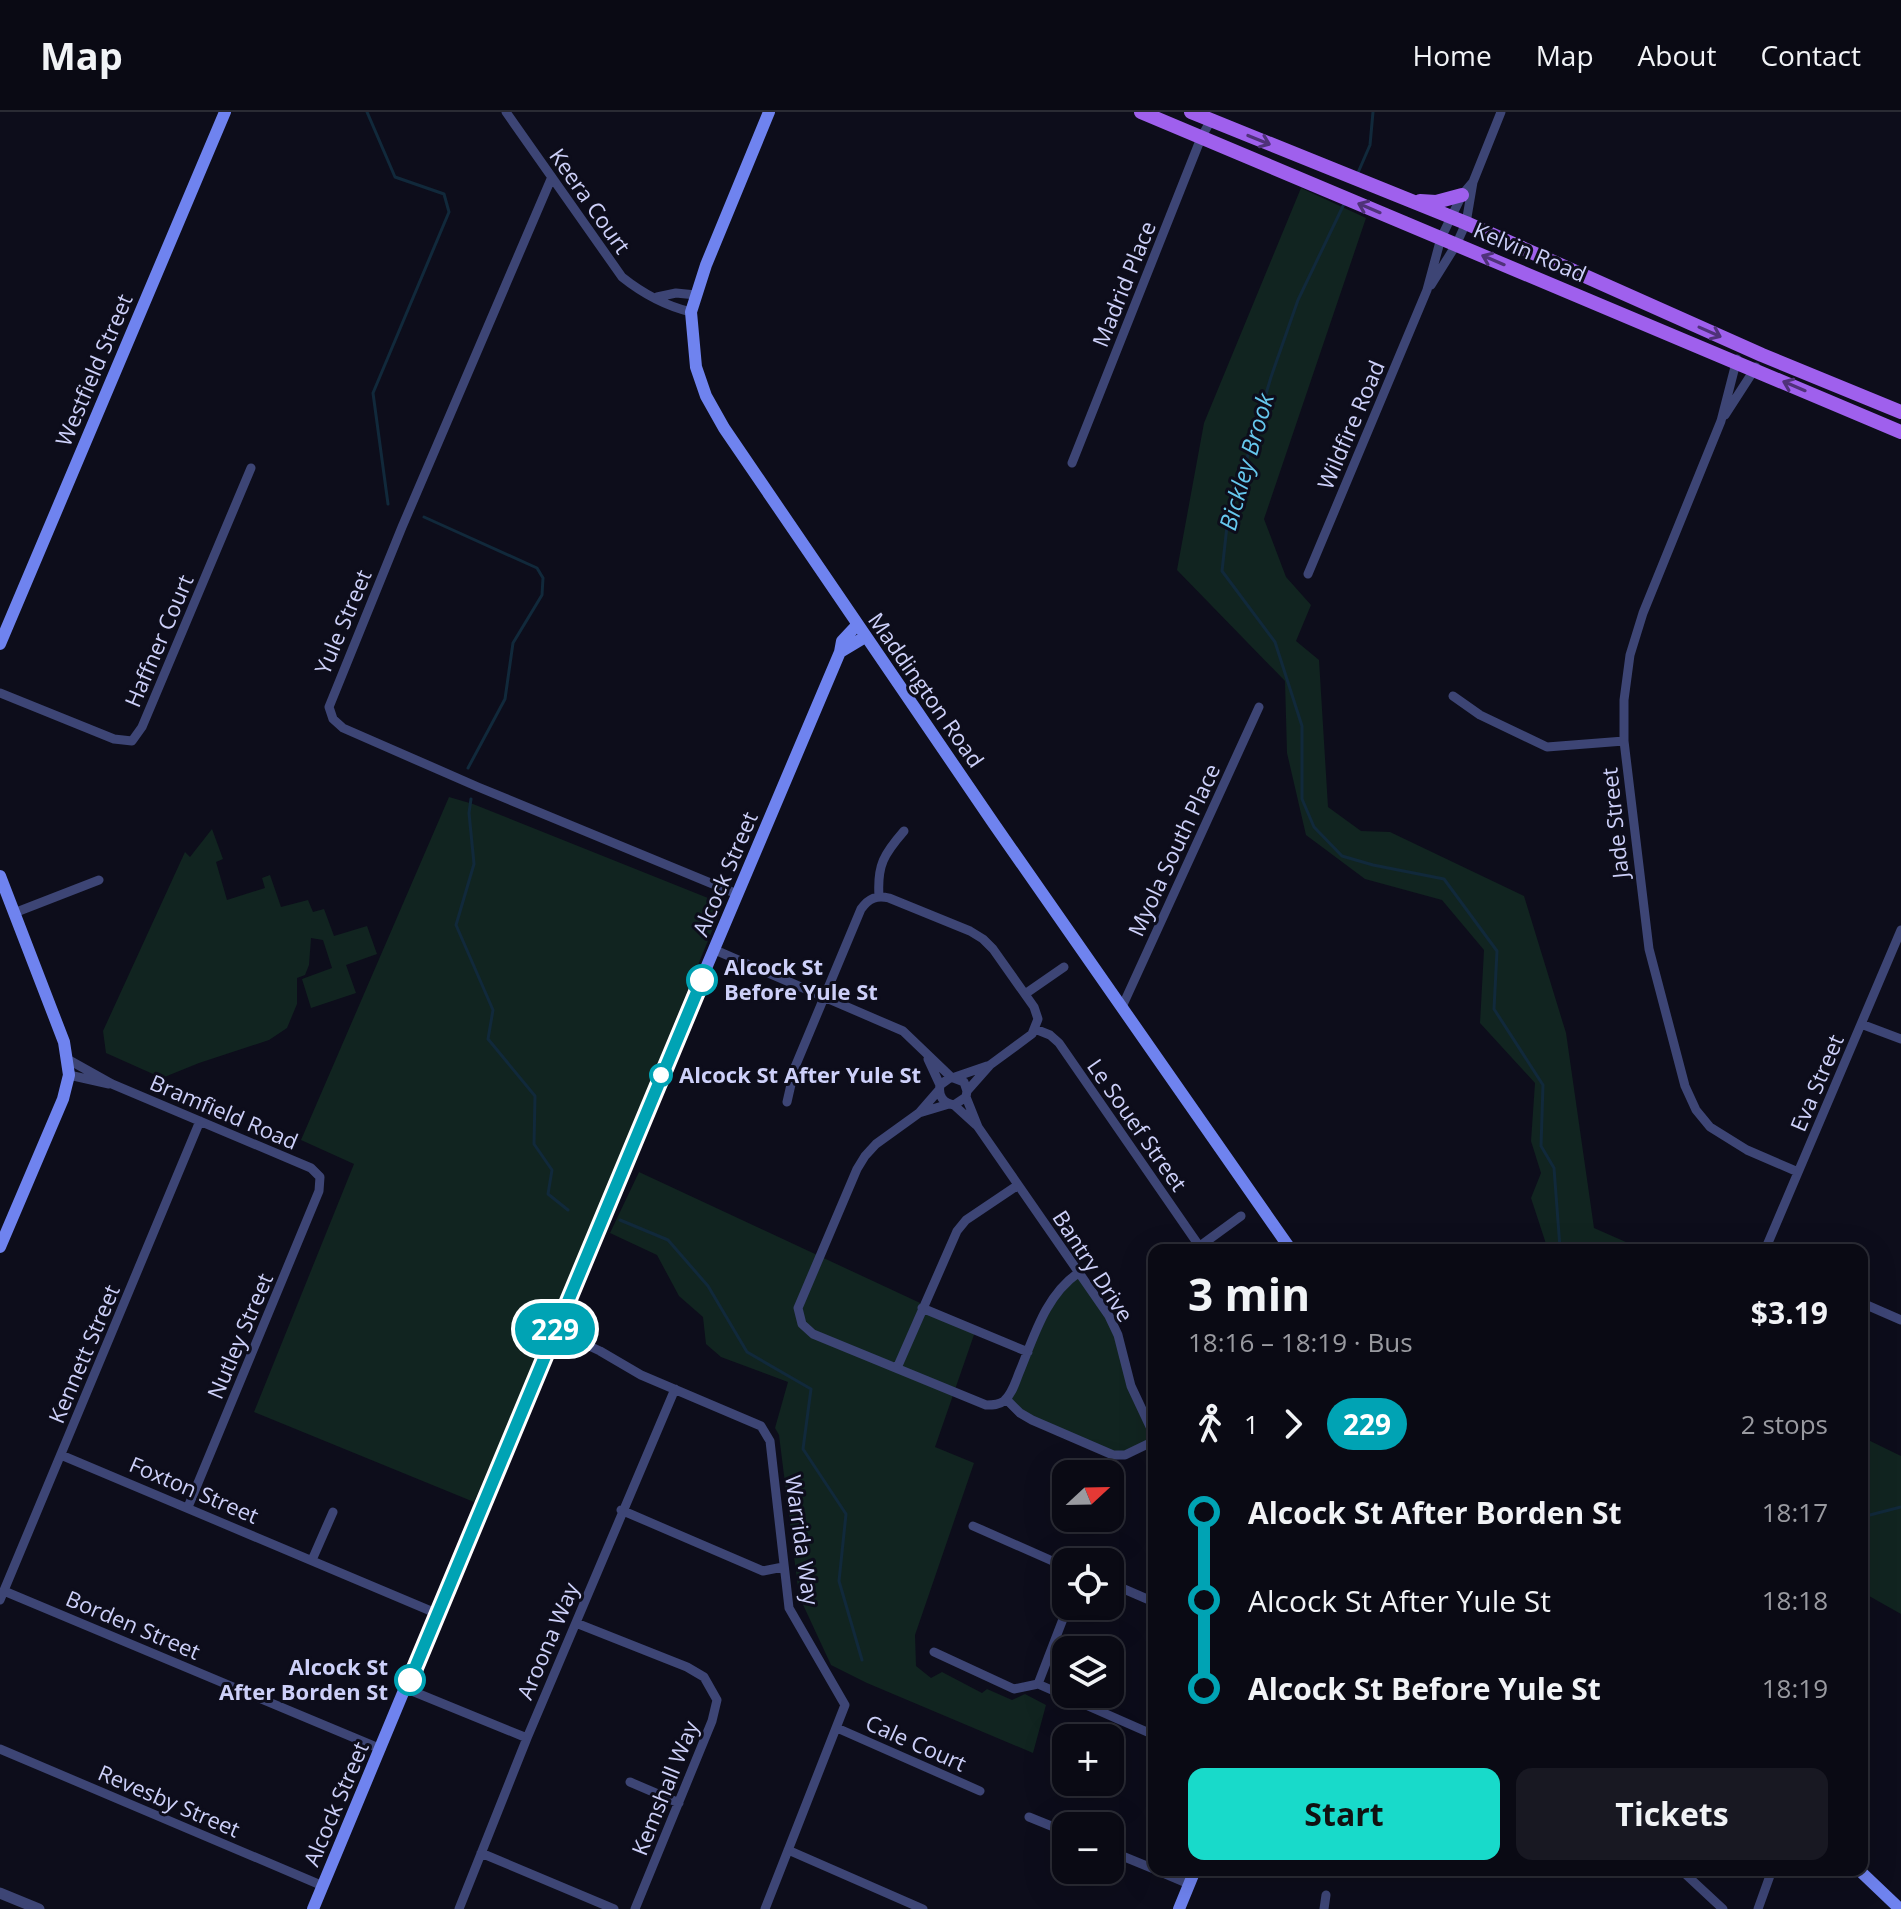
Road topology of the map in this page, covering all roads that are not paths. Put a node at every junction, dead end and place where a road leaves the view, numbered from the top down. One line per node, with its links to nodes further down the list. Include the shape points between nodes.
1 (225, 112): 35 (main road, Westfield Street)
2 (506, 112): 9 (street, Keera Court)
3 (769, 112): 18 (main road, Maddington Road)
4 (1141, 112): 8 (main road, Kelvin Road)
5 (1191, 112): 7 (main road, Kelvin Road)
6 (1501, 112): 10 (street, Wildfire Road)
7 (1211, 120): 8 (street, Madrid Place); 12 (main road, Kelvin Road, one-way to 12)
8 (1201, 138): 15 (main road, Kelvin Road, one-way to 8); 30 (street, Madrid Place)
9 (551, 179): 19 (street, Keera Court, via 622,277); 44 (street, Yule Street, via 329,707 343,728)
10 (1473, 182): 11 (street, Wildfire Road); 14 (street, Wildfire Road)
11 (1462, 195): 12 (main road); 13 (street, Wildfire Road)
12 (1412, 201): 13 (main road, Kelvin Road)
13 (1451, 217): 14 (main road, Kelvin Road); 15 (street, Wildfire Road)
14 (1466, 223): 16 (street, Wildfire Road); 21 (main road, Kelvin Road, one-way to 21)
15 (1441, 238): 16 (main road, Kelvin Road); 17 (street, Wildfire Road)
16 (1456, 245): 17 (street, Wildfire Road); 23 (main road, Kelvin Road, one-way to 16)
17 (1427, 290): 32 (street, Wildfire Road)
18 (696, 295): 19 (street); 20 (main road, Maddington Road)
19 (657, 297): 20 (street, Keera Court)
20 (691, 312): 33 (main road, Maddington Road, via 696,367 706,396)
21 (1743, 346): 22 (main road, Kelvin Road); 23 (street, Jade Street)
22 (1762, 355): 24 (street, Jade Street); 25 (main road, Kelvin Road)
23 (1736, 362): 24 (main road, Kelvin Road); 28 (street, Jade Street)
24 (1755, 370): 27 (main road, Kelvin Road, one-way to 24); 28 (street, Jade Street)
25 (1852, 392): 26 (main road, Kelvin Road); 27 (main road, via 1849,400)
26 (1901, 412)
27 (1866, 417): 29 (main road, Kelvin Road)
28 (1721, 421): 40 (street, Jade Street, via 1630,655)
29 (1901, 432)
30 (1072, 463)
31 (251, 468): 37 (street, Haffner Court, via 132,741 114,739)
32 (1308, 574)
33 (857, 625): 34 (main road, Maddington Road); 36 (main road, Alcock Street, via 842,641)
34 (865, 637): 36 (main road); 52 (main road, Maddington Road)
35 (0, 644)
36 (840, 652): 44 (main road, Alcock Street)
37 (0, 693)
38 (1453, 696): 40 (street, via 1547,747)
39 (1259, 707): 52 (street, Myola South Place)
40 (1624, 741): 69 (street, Jade Street, via 1649,949 1685,1086 1710,1127)
41 (904, 831): 45 (street, via 882,861)
42 (0, 876): 46 (main road)
43 (99, 880): 46 (street)
44 (737, 894): 48 (main road, Alcock Street)
45 (879, 896): 50 (street, via 983,939); 51 (street, via 861,909)
46 (14, 913): 57 (main road)
47 (1901, 930): 53 (street, Eva Street)
48 (715, 950): 51 (street); 82 (main road, Alcock Street)
49 (1064, 967): 50 (street)
50 (1025, 994): 54 (street, via 1036,1013)
51 (825, 997): 56 (street, via 903,1031); 64 (street, via 795,1067)
52 (1122, 1007): 75 (main road, Maddington Road)
53 (1861, 1024): 55 (street); 69 (street, Eva Street)
54 (1035, 1029): 58 (street); 73 (street, Le Souef Street, via 1059,1043)
55 (1901, 1039)
56 (926, 1054): 60 (street); 62 (street)
57 (69, 1060): 59 (main road); 61 (street, Bramfield Road)
58 (990, 1065): 60 (street); 63 (street)
59 (69, 1075): 61 (street, Bramfield Road); 77 (main road)
60 (953, 1077): 62 (street); 63 (street, via 964,1082)
61 (112, 1084): 67 (street, Bramfield Road)
62 (940, 1088): 65 (street, via 941,1099); 66 (street)
63 (966, 1094): 65 (street); 68 (street, Bantry Drive)
64 (787, 1102)
65 (952, 1104): 66 (street); 68 (street, Bantry Drive)
66 (919, 1113): 84 (street, via 876,1144 857,1169 798,1308 802,1324 813,1334)
67 (200, 1121): 70 (street, Bramfield Road, via 311,1168); 89 (street, Kennett Street)
68 (978, 1127): 71 (street, Bantry Drive)
69 (1798, 1172): 76 (street, Eva Street)
70 (320, 1177): 90 (street, Nutley Street, via 319,1191)
71 (1018, 1185): 78 (street, Bantry Drive); 80 (street, via 957,1231)
72 (1241, 1216): 74 (street)
73 (1198, 1244)
74 (1206, 1244)
75 (1287, 1244)
76 (1768, 1244)
77 (0, 1247)
78 (1078, 1273): 83 (street, via 1058,1289); 87 (street, Bantry Drive, via 1114,1325)
79 (1868, 1306): 81 (street)
80 (922, 1308): 83 (street); 84 (street)
81 (1901, 1320)
82 (555, 1330): 85 (street, Warrida Way); 100 (main road, Alcock Street)
83 (1028, 1352): 86 (street)
84 (897, 1368): 86 (street, via 986,1405)
85 (675, 1389): 91 (street, Aroona Way); 96 (street, Warrida Way, via 767,1432)
86 (1006, 1399): 88 (street, via 1032,1420 1113,1455 1125,1455)
87 (1148, 1424)
88 (1148, 1442)
89 (61, 1455): 90 (street, Foxton Street); 98 (street, Kennett Street)
90 (188, 1507): 94 (street, Foxton Street)
91 (621, 1510): 96 (street, via 763,1571); 102 (street, Aroona Way)
92 (333, 1512): 94 (street)
93 (973, 1526): 95 (street)
94 (312, 1560): 100 (street, Foxton Street)
95 (1052, 1561)
96 (783, 1567): 106 (street, Warrida Way, via 789,1608 845,1705)
97 (1124, 1589): 99 (street)
98 (2, 1595): 110 (street, Borden Street)
99 (1148, 1599)
100 (438, 1614): 105 (main road, Alcock Street)
101 (1063, 1620): 104 (street)
102 (576, 1623): 108 (street, Aroona Way); 113 (street, Kemshall Way, via 704,1677 717,1700)
103 (934, 1652): 104 (street, via 1014,1689)
104 (1038, 1684): 107 (street)
105 (407, 1689): 108 (street); 110 (main road, Alcock Street)
106 (837, 1728): 112 (street, Cale Court); 116 (street, Warrida Way)
107 (1148, 1732)
108 (527, 1738): 117 (street, Aroona Way)
109 (0, 1749): 126 (street, Revesby Street)
110 (381, 1749): 126 (main road, Alcock Street)
111 (630, 1782): 113 (street)
112 (980, 1791)
113 (679, 1803): 136 (street, Kemshall Way)
114 (1029, 1817): 115 (street)
115 (1052, 1826)
116 (788, 1850): 130 (street); 137 (street, Warrida Way)
117 (481, 1853): 134 (street, Aroona Way); 135 (street)
118 (1124, 1857): 119 (street)
119 (1148, 1867)
120 (1170, 1876): 125 (street)
121 (1192, 1876): 125 (main road)
122 (1687, 1876): 141 (street)
123 (1770, 1876): 127 (street)
124 (1865, 1876): 144 (main road)
125 (1189, 1884): 139 (main road)
126 (323, 1886): 133 (main road, Alcock Street)
127 (1763, 1892): 142 (street); 143 (street)
128 (0, 1893): 131 (street)
129 (1326, 1895): 140 (street)
130 (901, 1905): 138 (street)
131 (23, 1906): 132 (street)
132 (39, 1909)
133 (313, 1909)
134 (459, 1909)
135 (614, 1909)
136 (635, 1909)
137 (765, 1909)
138 (923, 1909)
139 (1179, 1909)
140 (1324, 1909)
141 (1721, 1909)
142 (1752, 1909)
143 (1758, 1909)
144 (1900, 1909)

